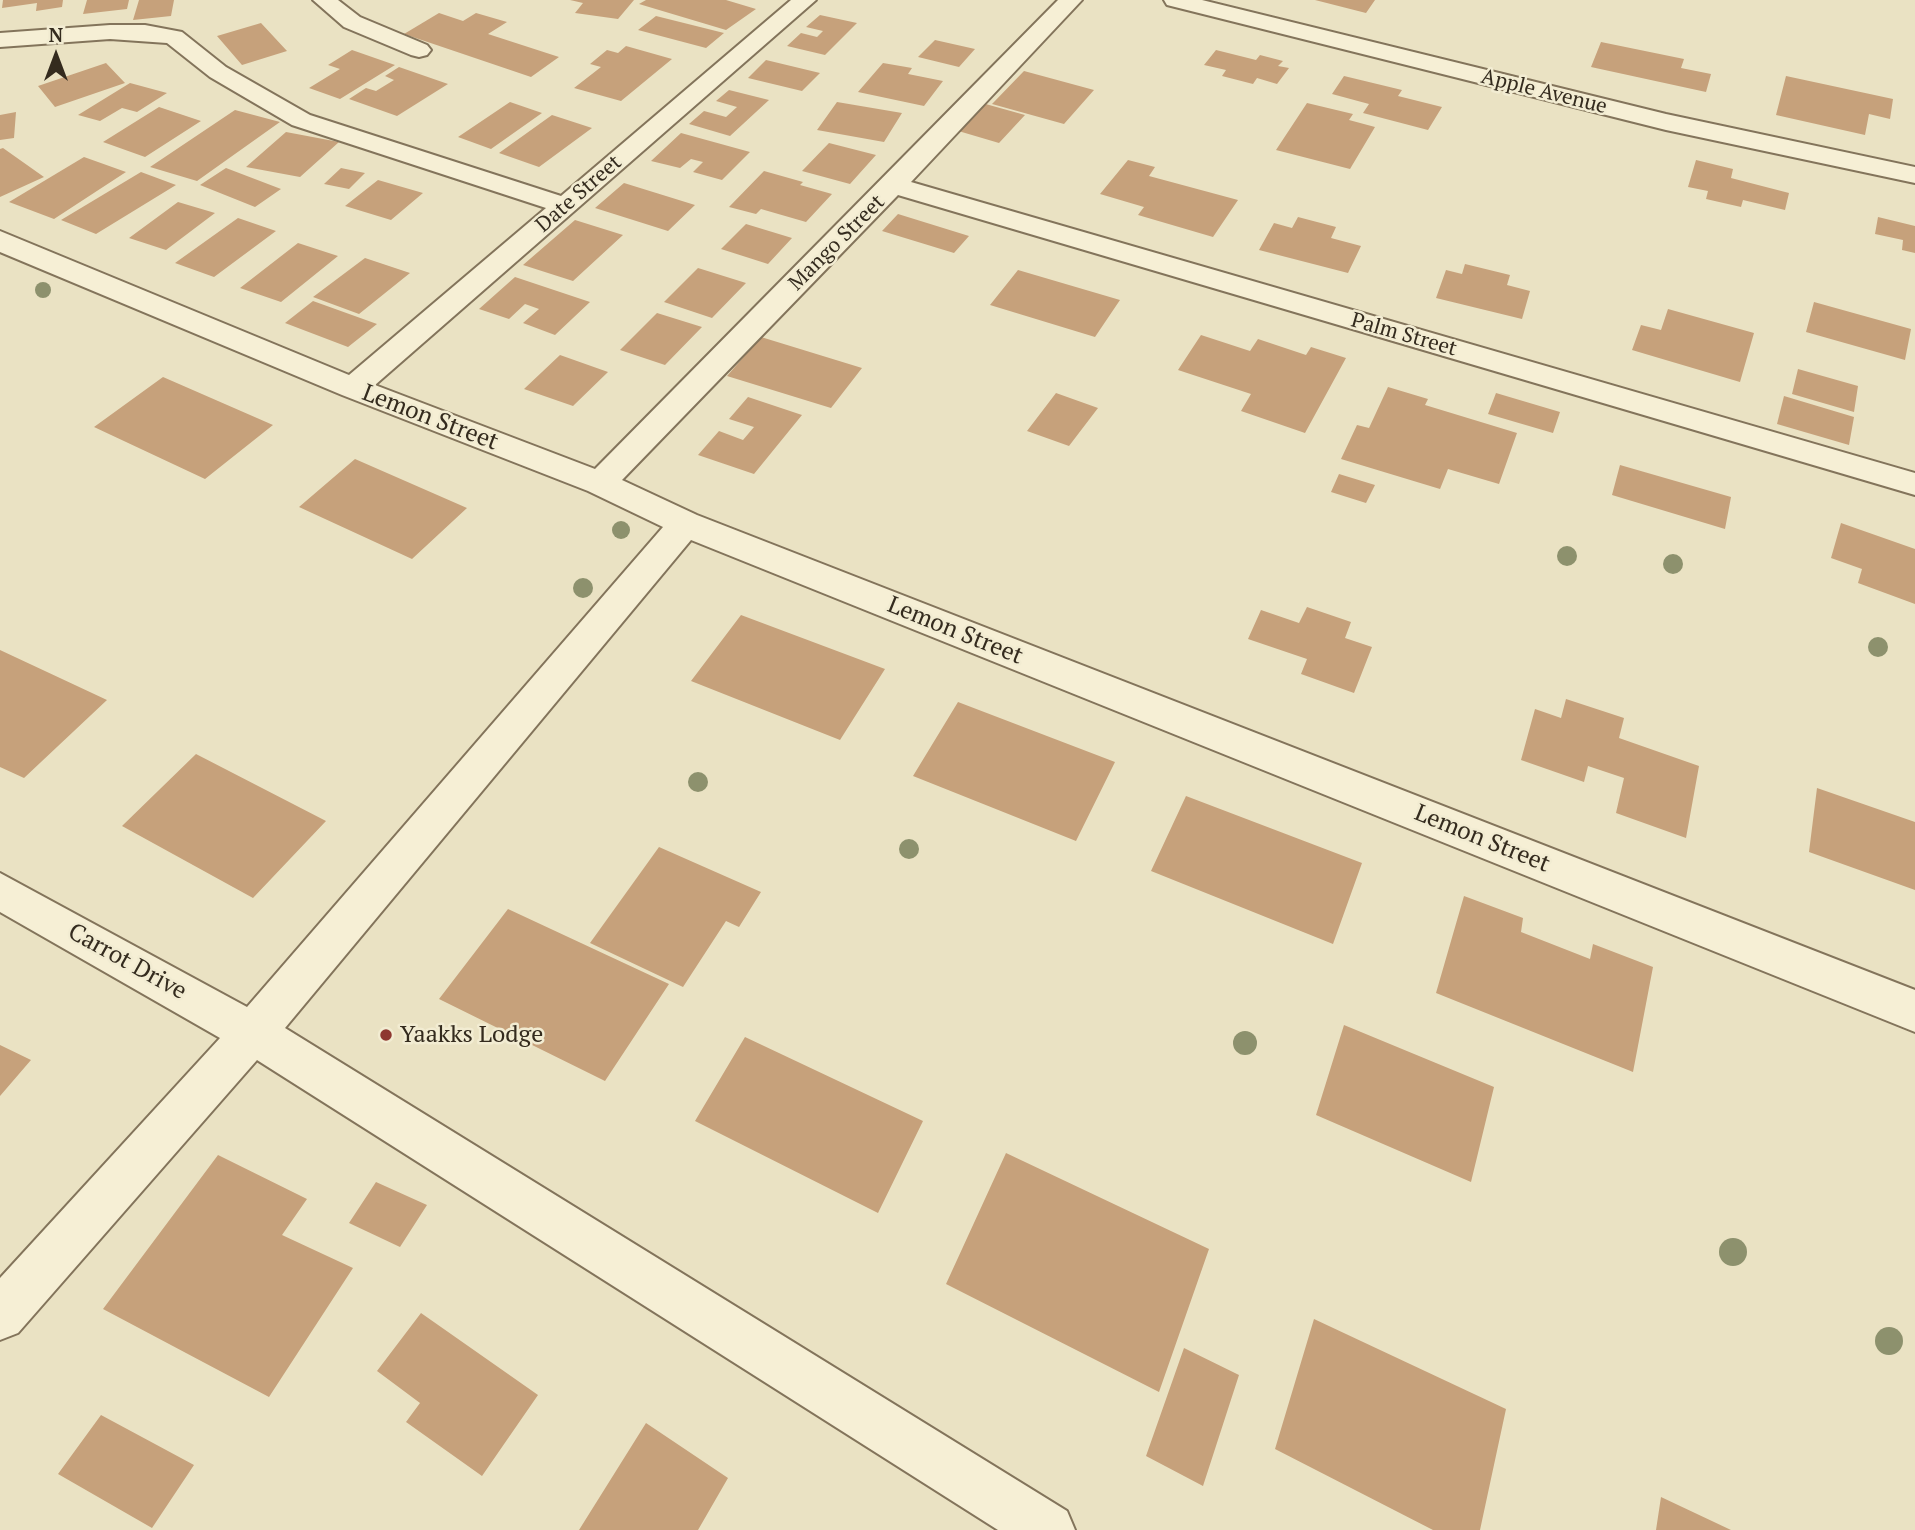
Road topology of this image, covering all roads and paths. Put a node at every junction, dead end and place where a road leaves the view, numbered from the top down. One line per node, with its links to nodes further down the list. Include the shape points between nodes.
1 (324, 0): 6 (street, via 352,22)
2 (805, 0): 9 (street, Date Street)
3 (1071, 0): 8 (street, Mango Street)
4 (1175, 0): 7 (street, Apple Avenue, via 1667,122)
5 (0, 40): 9 (street, via 110,32 174,37 218,72 300,120)
6 (419, 50)
7 (1915, 176)
8 (894, 186): 12 (street, Mango Street); 13 (street, Palm Street)
9 (566, 206): 11 (street, Date Street)
10 (0, 239): 11 (street, Lemon Street, via 14,249)
11 (353, 388): 12 (street, Lemon Street)
12 (600, 483): 14 (street, Lemon Street)
13 (1915, 484)
14 (685, 524): 16 (street, Lemon Street); 17 (street)
15 (0, 891): 17 (street, Carrot Drive)
16 (1915, 1011)
17 (253, 1033): 18 (street); 19 (street, Carrot Drive)
18 (0, 1315)
19 (1048, 1530)

